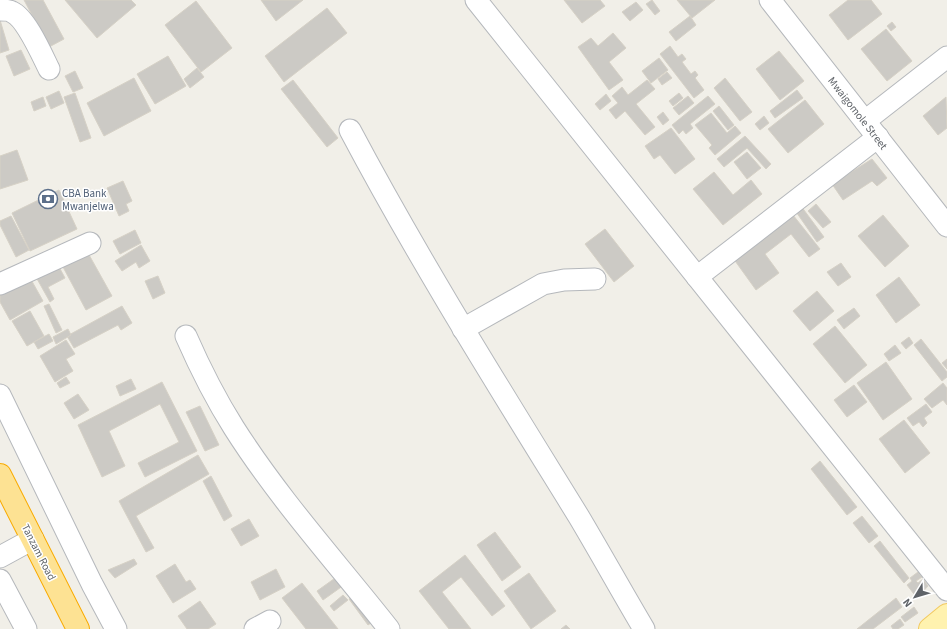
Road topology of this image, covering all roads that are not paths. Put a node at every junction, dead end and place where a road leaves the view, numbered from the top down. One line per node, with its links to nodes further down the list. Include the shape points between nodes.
1 (476, 0): 10 (street)
2 (770, 0): 6 (street, Mwaigomole Street)
3 (0, 10): 5 (street, via 12,12 21,20)
4 (947, 57): 6 (street)
5 (49, 69)
6 (871, 129): 8 (street, Mwaigomole Street); 10 (street)
7 (350, 130): 13 (street)
8 (947, 226)
9 (90, 243): 12 (street)
10 (697, 277): 20 (street)
11 (595, 279): 13 (street, via 543,284)
12 (0, 284)
13 (463, 329): 26 (street, via 580,518)
14 (186, 336): 25 (street, via 201,370 242,440 291,508)
15 (0, 395): 24 (street)
16 (0, 475): 17 (highway, Tanzam Road)
17 (33, 539): 18 (street); 23 (highway, Tanzam Road)
18 (0, 557)
19 (0, 580): 22 (street)
20 (947, 590)
21 (947, 615): 27 (main road)
22 (26, 629)
23 (78, 629)
24 (116, 629)
25 (390, 629)
26 (644, 629)
27 (930, 629)

